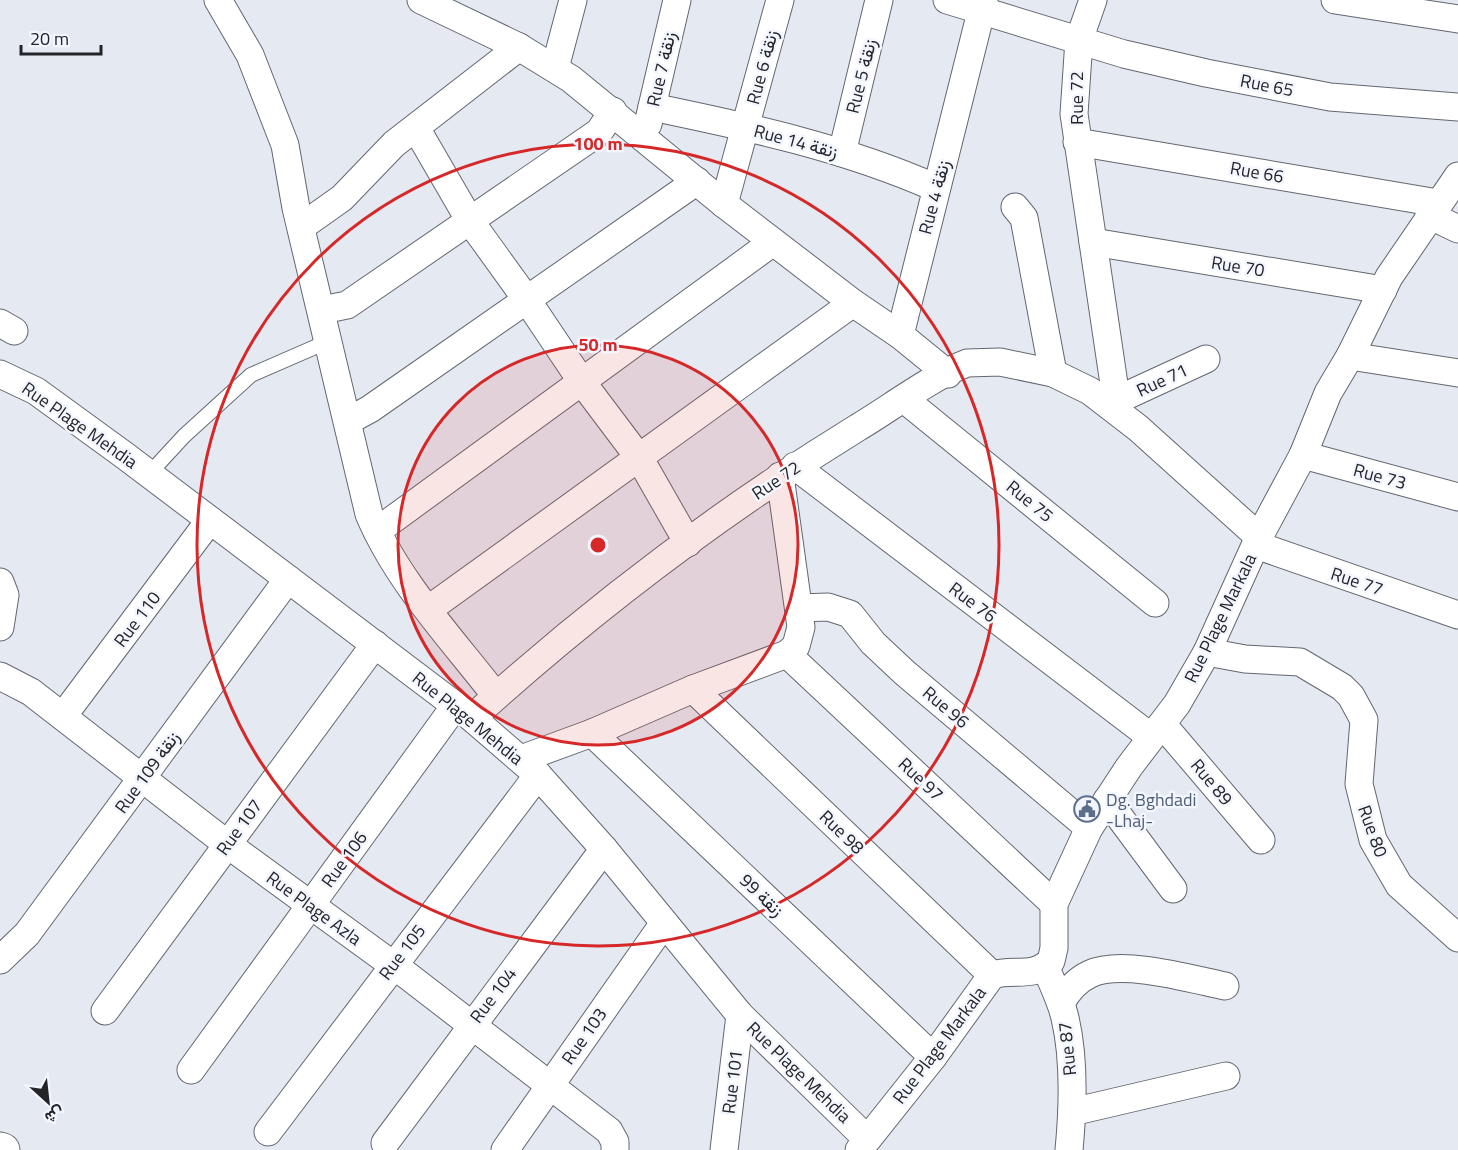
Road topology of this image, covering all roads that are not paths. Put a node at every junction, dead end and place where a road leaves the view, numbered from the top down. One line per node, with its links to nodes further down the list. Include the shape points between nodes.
1 (218, 0): 31 (street, via 250,56 280,128)
2 (421, 0): 11 (street)
3 (573, 0): 15 (street)
4 (677, 0): 16 (street, Rue 7 زنقة)
5 (780, 0): 20 (street, Rue 6 زنقة)
6 (879, 0): 23 (street, Rue 5 زنقة)
7 (947, 0): 10 (street, Rue 65)
8 (1093, 0): 13 (street, Rue 72)
9 (1335, 0): 12 (street)
10 (983, 6): 13 (street, Rue 65); 26 (street, Rue 4 زنقة)
11 (460, 9): 14 (street)
12 (1458, 19)
13 (1079, 40): 17 (street, Rue 65, via 1160,63 1330,97); 22 (street, Rue 72, via 1074,93)
14 (519, 47): 15 (street); 19 (street)
15 (555, 68): 18 (street)
16 (652, 107): 20 (street, Rue 14 زنقة); 21 (street, Rue 7 زنقة)
17 (1458, 107)
18 (613, 111): 21 (street); 30 (street, via 599,132)
19 (416, 128): 30 (street); 31 (street, via 394,144 342,198)
20 (746, 128): 23 (street, Rue 14 زنقة); 27 (street, Rue 6 زنقة)
21 (645, 137): 25 (street)
22 (1077, 141): 29 (street, Rue 66); 34 (street, Rue 72)
23 (842, 153): 26 (street, Rue 14 زنقة, via 886,165)
24 (1458, 176): 29 (street, Rue Plage Markala)
25 (698, 181): 27 (street); 36 (street)
26 (936, 188): 39 (street, Rue 4 زنقة)
27 (724, 204): 33 (street)
28 (1015, 207): 43 (street, via 1024,218)
29 (1433, 209): 32 (street, Rue 66); 35 (street, Rue Plage Markala)
30 (470, 221): 36 (street); 38 (street, via 347,305)
31 (302, 227): 38 (street)
32 (1458, 228)
33 (773, 242): 37 (street); 47 (street)
34 (1093, 242): 35 (street, Rue 70); 49 (street, Rue 72)
35 (1383, 290): 41 (street, Rue Plage Markala)
36 (527, 300): 47 (street); 50 (street)
37 (853, 303): 39 (street); 52 (street)
38 (322, 309): 40 (street)
39 (900, 335): 46 (street)
40 (329, 340): 50 (street); 54 (lane, via 251,375)
41 (1350, 356): 44 (street); 51 (street, Rue Plage Markala, via 1328,393)
42 (1206, 359): 49 (street, Rue 71)
43 (1053, 373): 46 (street, Rue 72, via 988,361 967,363); 49 (street, Rue 72)
44 (1458, 373)
45 (0, 374): 54 (street, Rue Plage Mehdia, via 43,396)
46 (948, 374): 48 (street, Rue 72)
47 (582, 382): 52 (street); 57 (street)
48 (904, 399): 53 (street, Rue 72); 62 (street, Rue 75)
49 (1118, 406): 58 (street, Rue 72)
50 (348, 421): 57 (street, via 362,491)
51 (1303, 455): 55 (street, Rue 73); 58 (street, Rue Plage Markala)
52 (640, 459): 59 (street); 64 (street)
53 (788, 471): 59 (street, Rue 72); 63 (street); 75 (street, Rue 76)
54 (149, 474): 56 (street, Rue Plage Mehdia)
55 (1458, 497)
56 (210, 520): 60 (street, Rue Plage Mehdia); 74 (street, Rue 110)
57 (376, 531): 64 (street)
58 (1257, 541): 65 (street, Rue 77); 68 (street, Rue Plage Markala)
59 (688, 543): 72 (street, Rue 72)
60 (288, 579): 67 (street, Rue Plage Mehdia); 78 (street, Rue 109 زنقة)
61 (0, 582): 66 (street, via 5,595)
62 (1155, 603)
63 (799, 608): 69 (street, via 800,635 795,649); 80 (street, Rue 96, via 828,607 850,614 905,673)
64 (429, 609): 72 (street)
65 (1458, 615)
66 (0, 627)
67 (375, 644): 73 (street, Rue Plage Mehdia); 82 (street, Rue 107)
68 (1208, 652): 75 (street, Rue Plage Markala); 88 (street, Rue 80, via 1300,662 1342,687 1352,698 1364,720 1359,784 1373,840 1399,885)
69 (787, 654): 71 (street); 85 (street, Rue 97)
70 (0, 676): 74 (street, Rue Plage Azla, via 31,692)
71 (693, 689): 76 (street); 92 (street, Rue 98)
72 (496, 696): 73 (street, Rue 72)
73 (463, 712): 77 (street, Rue Plage Mehdia); 86 (street, Rue 106)
74 (63, 716): 78 (street, Rue Plage Azla)
75 (1157, 731): 79 (street, Rue Plage Markala); 81 (street, Rue 89)
76 (592, 734): 77 (street); 98 (street, زنقة 99)
77 (530, 767): 83 (street, Rue Plage Mehdia); 90 (street, Rue 105)
78 (143, 778): 82 (street, Rue Plage Azla); 89 (street, Rue 109 زنقة, via 27,934)
79 (1107, 800): 80 (street, Rue Plage Markala); 84 (street)
80 (1089, 828): 85 (street, Rue Plage Markala)
81 (1261, 840)
82 (227, 844): 86 (street, Rue Plage Azla); 95 (street, Rue 107)
83 (604, 849): 87 (street, Rue Plage Mehdia); 97 (street, Rue 104)
84 (1173, 889)
85 (1054, 903): 91 (street, Rue Plage Markala, via 1054,953)
86 (310, 905): 90 (street, Rue Plage Azla); 99 (street, Rue 106)
87 (664, 924): 96 (street, Rue Plage Mehdia); 101 (street, Rue 103)
88 (1458, 938)
89 (0, 960)
90 (392, 965): 97 (street, Rue Plage Azla); 102 (street, Rue 105)
91 (1045, 966): 92 (street, Rue Plage Markala, via 1026,974); 94 (street, Rue 87)
92 (992, 975): 98 (street, Rue Plage Markala)
93 (1224, 986): 94 (street, via 1157,973 1107,969 1076,982)
94 (1061, 1003): 103 (street, Rue 87, via 1068,1033)
95 (105, 1011)
96 (740, 1015): 105 (street, Rue Plage Mehdia); 108 (street, Rue 101)
97 (470, 1025): 101 (street, Rue Plage Azla); 104 (street, Rue 104)
98 (933, 1057): 105 (street, Rue Plage Markala)
99 (191, 1070)
100 (1226, 1076): 103 (street)
101 (548, 1086): 106 (street, Rue 103); 107 (street, Rue Plage Azla, via 609,1131)
102 (268, 1132)
103 (1072, 1137)
104 (385, 1143)
105 (863, 1144)
106 (505, 1150)
107 (615, 1150)
108 (724, 1150)

